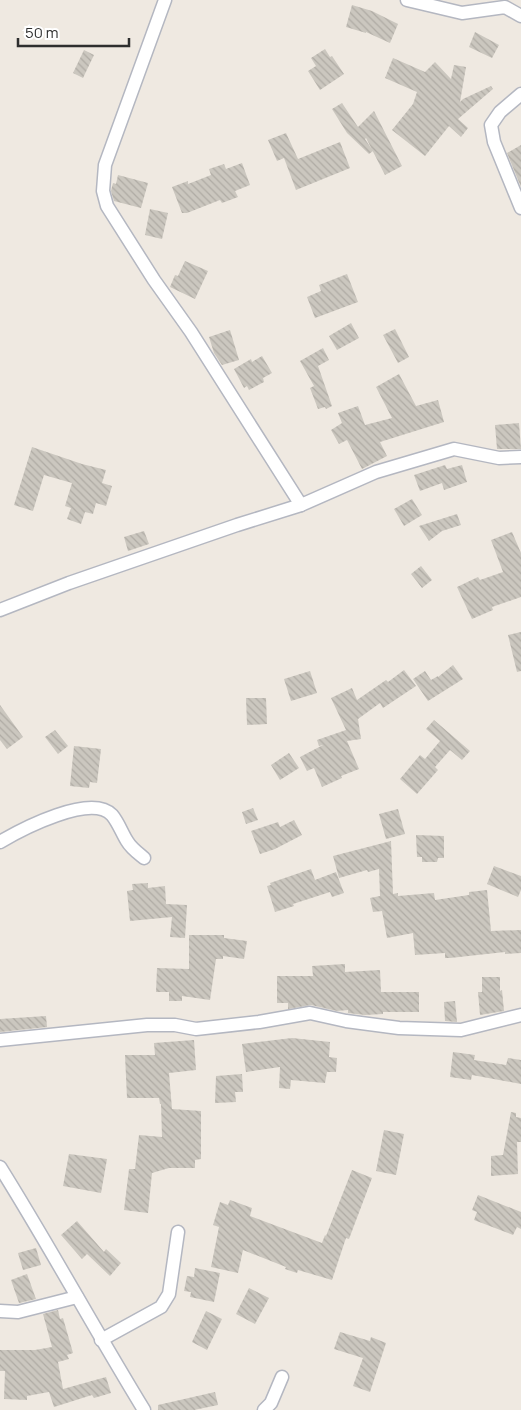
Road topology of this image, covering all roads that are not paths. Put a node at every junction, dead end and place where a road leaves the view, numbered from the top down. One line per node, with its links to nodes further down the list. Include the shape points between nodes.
1 (165, 0): 7 (street, via 105,165 103,191 107,206)
2 (407, 0): 3 (street, via 462,13 505,7)
3 (521, 16)
4 (521, 94): 5 (street, via 500,112 491,126 494,142)
5 (521, 208)
6 (521, 456): 7 (street, via 499,458 454,449 376,472)
7 (301, 505): 8 (street, via 69,583)
8 (0, 610)
9 (0, 842): 10 (street, via 27,826 75,809 101,808 112,815 128,844)
10 (144, 858)
11 (521, 1015): 12 (street, via 461,1030 399,1028 310,1013 204,1028 147,1025)
12 (0, 1040)
13 (0, 1167): 15 (street)
14 (178, 1232): 17 (street, via 169,1294 160,1307)
15 (77, 1297): 16 (street, via 18,1312); 17 (street)
16 (0, 1311)
17 (101, 1340): 19 (street)
18 (282, 1377): 20 (street, via 271,1403)
19 (144, 1410)
20 (264, 1410)

